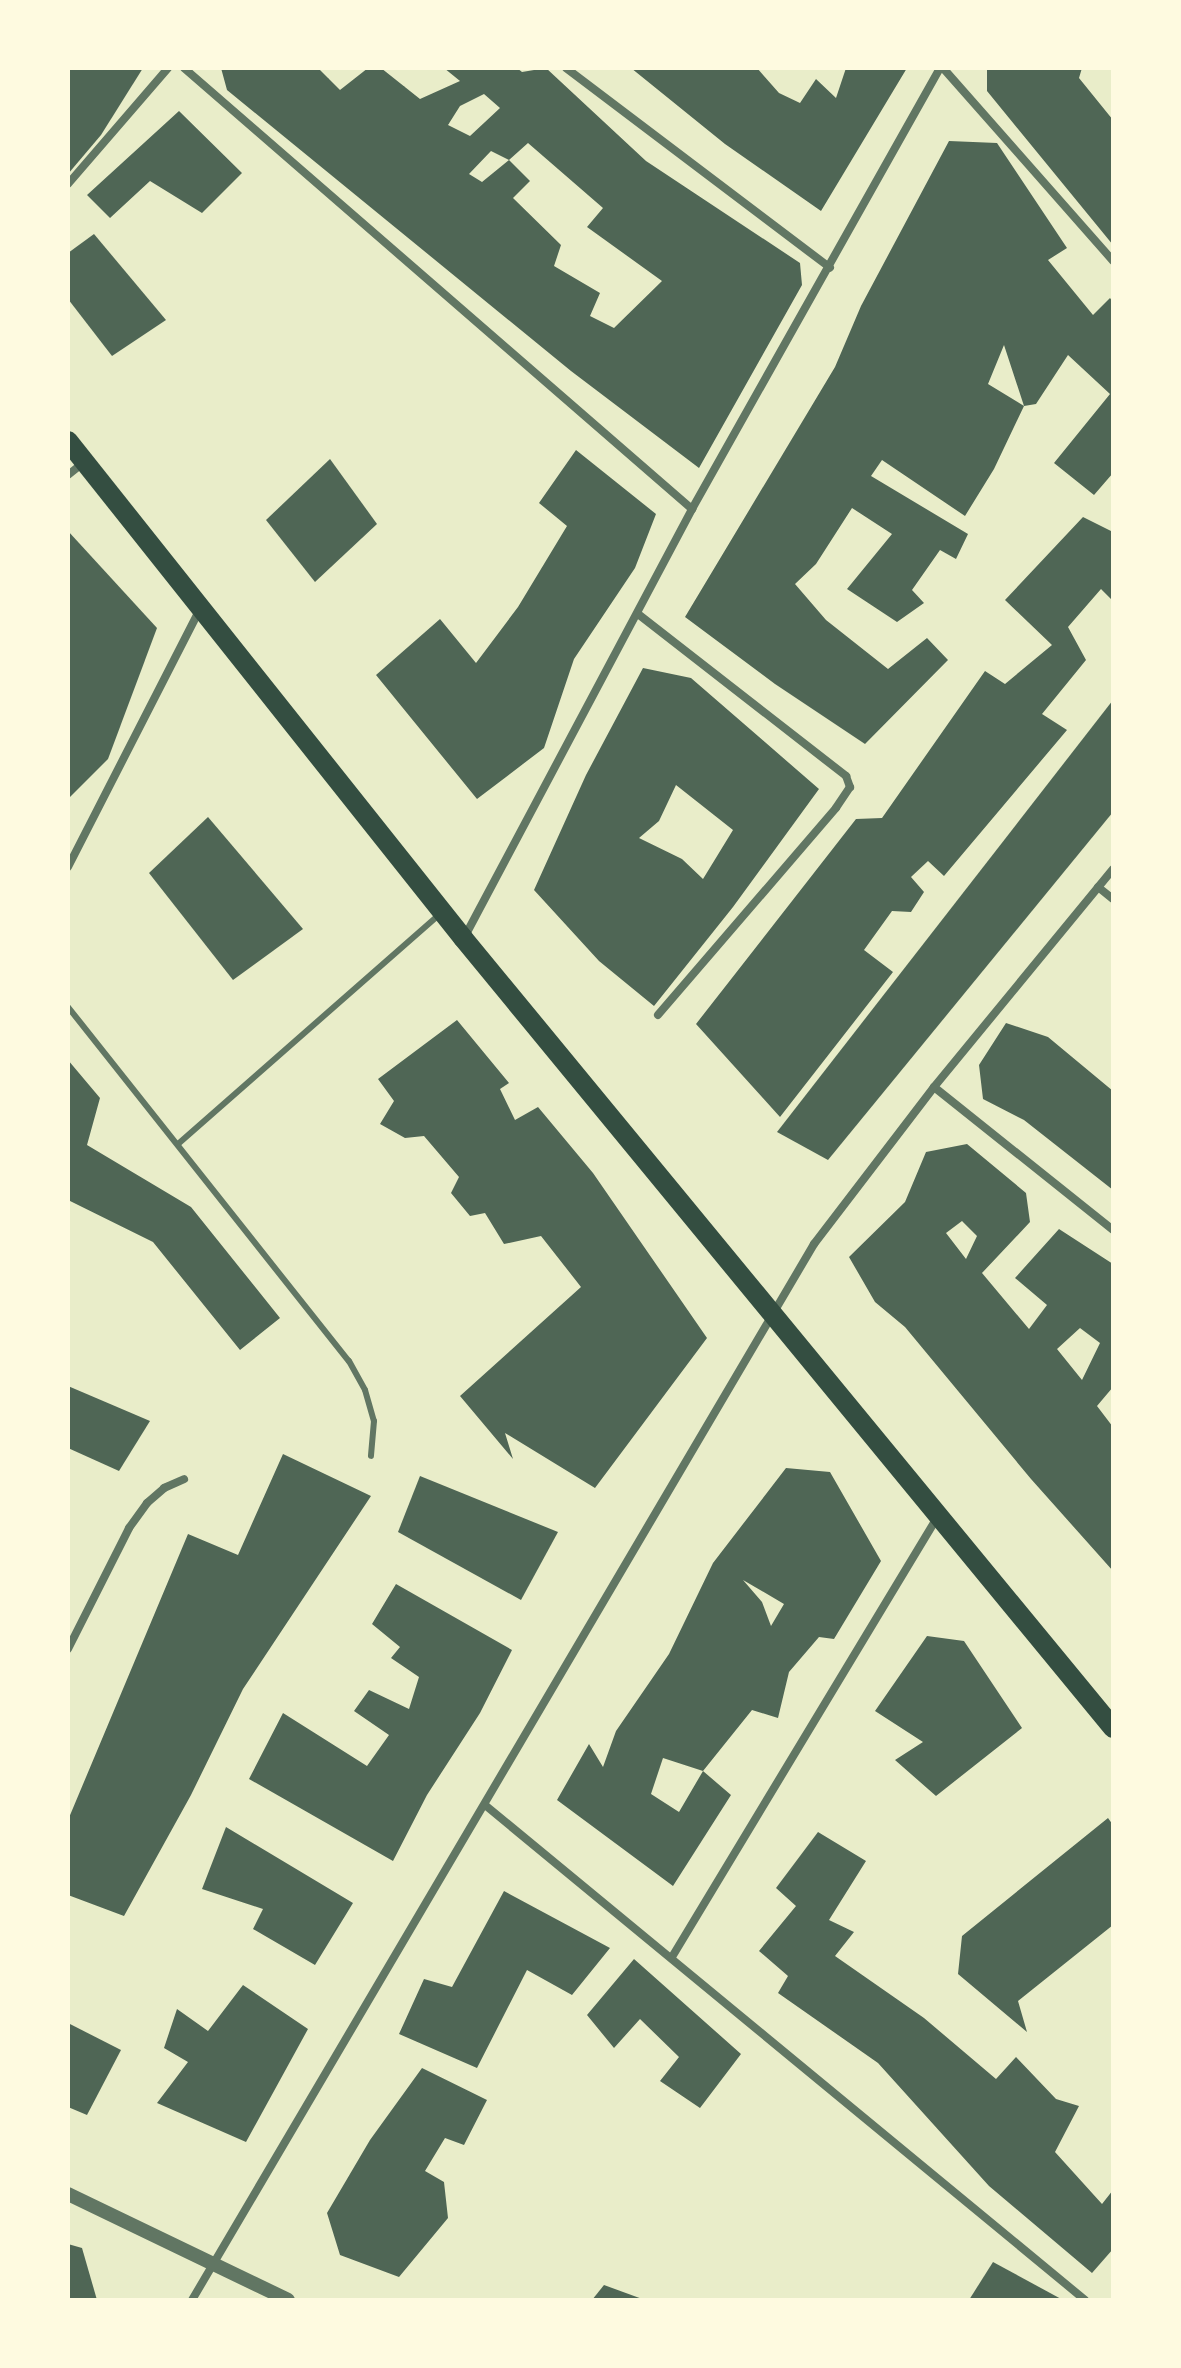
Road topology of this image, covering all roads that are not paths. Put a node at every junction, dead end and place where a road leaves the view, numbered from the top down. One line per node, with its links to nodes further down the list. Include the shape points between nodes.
1 (168, 68): 5 (street)
2 (184, 68): 11 (street)
3 (566, 68): 7 (street)
4 (941, 68): 6 (street); 7 (street)
5 (68, 184)
6 (1113, 261)
7 (830, 268): 11 (street)
8 (68, 441): 9 (main road)
9 (84, 462): 10 (street); 12 (main road)
10 (68, 475)
11 (692, 509): 13 (street)
12 (200, 608): 14 (street); 18 (main road)
13 (638, 614): 19 (street); 21 (street, via 846,776 850,787)
14 (68, 867)
15 (1113, 869): 16 (street)
16 (1098, 887): 17 (street); 22 (street)
17 (1113, 899)
18 (443, 912): 19 (main road); 23 (lane)
19 (463, 938): 25 (main road)
20 (68, 1007): 23 (lane)
21 (658, 1015)
22 (934, 1087): 24 (street); 25 (street, via 814,1244)
23 (178, 1144): 26 (lane, via 349,1361 374,1421)
24 (1113, 1230)
25 (774, 1316): 28 (main road); 31 (street)
26 (371, 1456)
27 (184, 1479): 29 (street, via 147,1503 129,1528)
28 (938, 1515): 30 (main road); 32 (street)
29 (68, 1649)
30 (1113, 1728)
31 (485, 1805): 32 (street); 34 (street)
32 (672, 1957): 37 (street)
33 (68, 2194): 34 (street)
34 (214, 2263): 35 (street); 36 (street)
35 (192, 2300)
36 (288, 2300)
37 (1085, 2300)

